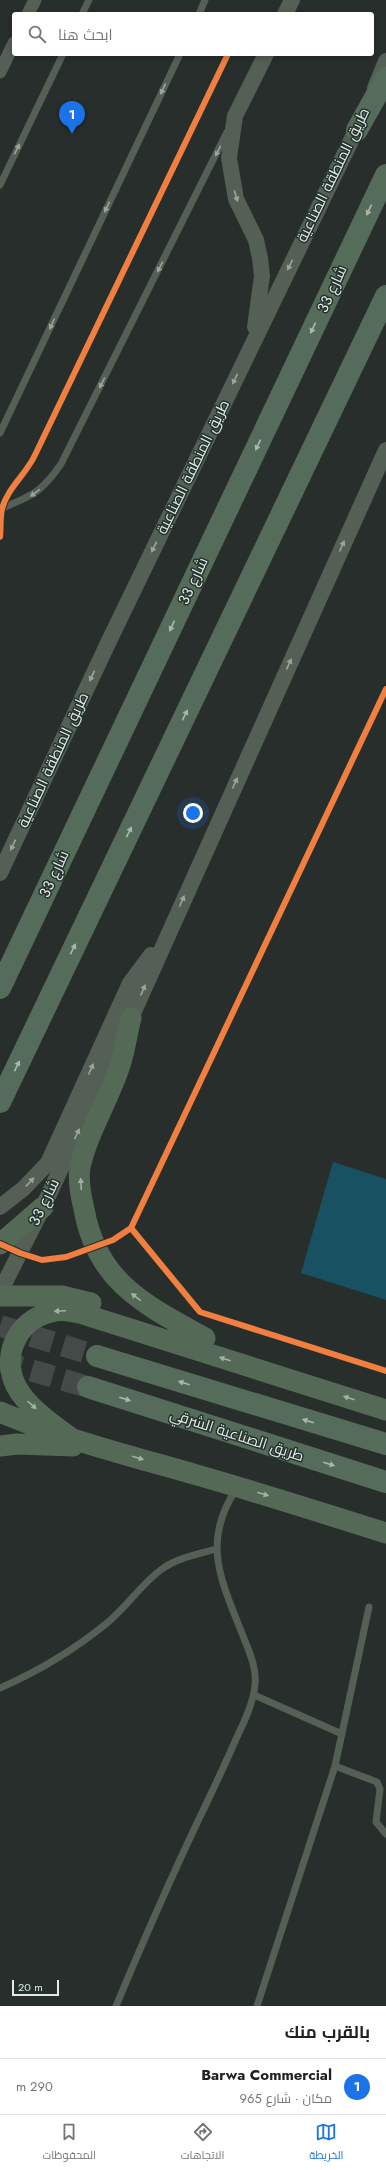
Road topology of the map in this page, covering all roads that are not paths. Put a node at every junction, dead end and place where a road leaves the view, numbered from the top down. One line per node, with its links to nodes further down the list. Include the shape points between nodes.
1 (34, 0): 5 (street)
2 (89, 0): 6 (lane)
3 (205, 0): 7 (lane)
4 (292, 0): 8 (street)
5 (29, 12)
6 (83, 12)
7 (200, 12)
8 (286, 12)
9 (12, 47): 14 (street)
10 (62, 56): 19 (lane, one-way to 10)
11 (179, 56): 22 (lane, one-way to 22)
12 (265, 56): 16 (street)
13 (386, 62): 17 (street, طريق المنطقة الصناعية)
14 (0, 72)
15 (386, 78): 17 (highway)
16 (235, 116): 21 (street, one-way to 21, via 229,158 231,178 236,199 256,240 261,270); 24 (lane, one-way to 24, via 61,464 48,483 34,495)
17 (356, 130): 21 (street, طريق المنطقة الصناعية, one-way to 21)
18 (386, 175): 27 (highway, شارع 33, one-way to 27)
19 (0, 184)
20 (386, 296): 29 (highway, one-way to 20)
21 (252, 344): 25 (street, طريق المنطقة الصناعية, one-way to 25)
22 (0, 433)
23 (386, 450): 26 (street, one-way to 23)
24 (0, 509)
25 (0, 873)
26 (166, 937): 28 (street, شارع 33, one-way to 26); 30 (street, one-way to 26, via 23,1189 48,1163 130,983)
27 (0, 988)
28 (130, 1018): 31 (street, شارع 33, one-way to 28); 35 (main road, one-way to 28, via 148,1306 124,1288 105,1265 86,1222 81,1196 80,1168 91,1133 120,1065)
29 (0, 1102)
30 (0, 1207)
31 (43, 1207): 32 (main road); 33 (street, شارع 33)
32 (0, 1244)
33 (0, 1292)
34 (0, 1296): 35 (main road, via 69,1298)
35 (205, 1338): 38 (main road)
36 (97, 1356): 42 (highway, one-way to 36)
37 (88, 1387): 45 (highway, طريق الصناعية الشرقي, one-way to 45)
38 (386, 1396)
39 (386, 1410): 41 (main road, one-way to 41, via 84,1314 58,1310 36,1318 13,1342 9,1357 10,1372 28,1401)
40 (0, 1412): 41 (main road)
41 (71, 1438): 44 (main road)
42 (386, 1444)
43 (0, 1446): 44 (main road, via 17,1444)
44 (101, 1447): 46 (main road, one-way to 46)
45 (386, 1482)
46 (239, 1487): 47 (main road, one-way to 47); 48 (lane, via 224,1512)
47 (386, 1533)
48 (216, 1549): 50 (lane, via 180,1559 161,1569 114,1617 89,1638 46,1666); 51 (lane, via 222,1582 253,1666)
49 (370, 1608): 52 (lane)
50 (0, 1688)
51 (254, 1696): 52 (lane); 55 (lane, via 220,1776 161,1899)
52 (342, 1734): 53 (lane)
53 (336, 1766): 54 (lane, via 376,1782 380,1789 376,1822); 56 (lane)
54 (386, 1834)
55 (116, 2006)
56 (257, 2006)

